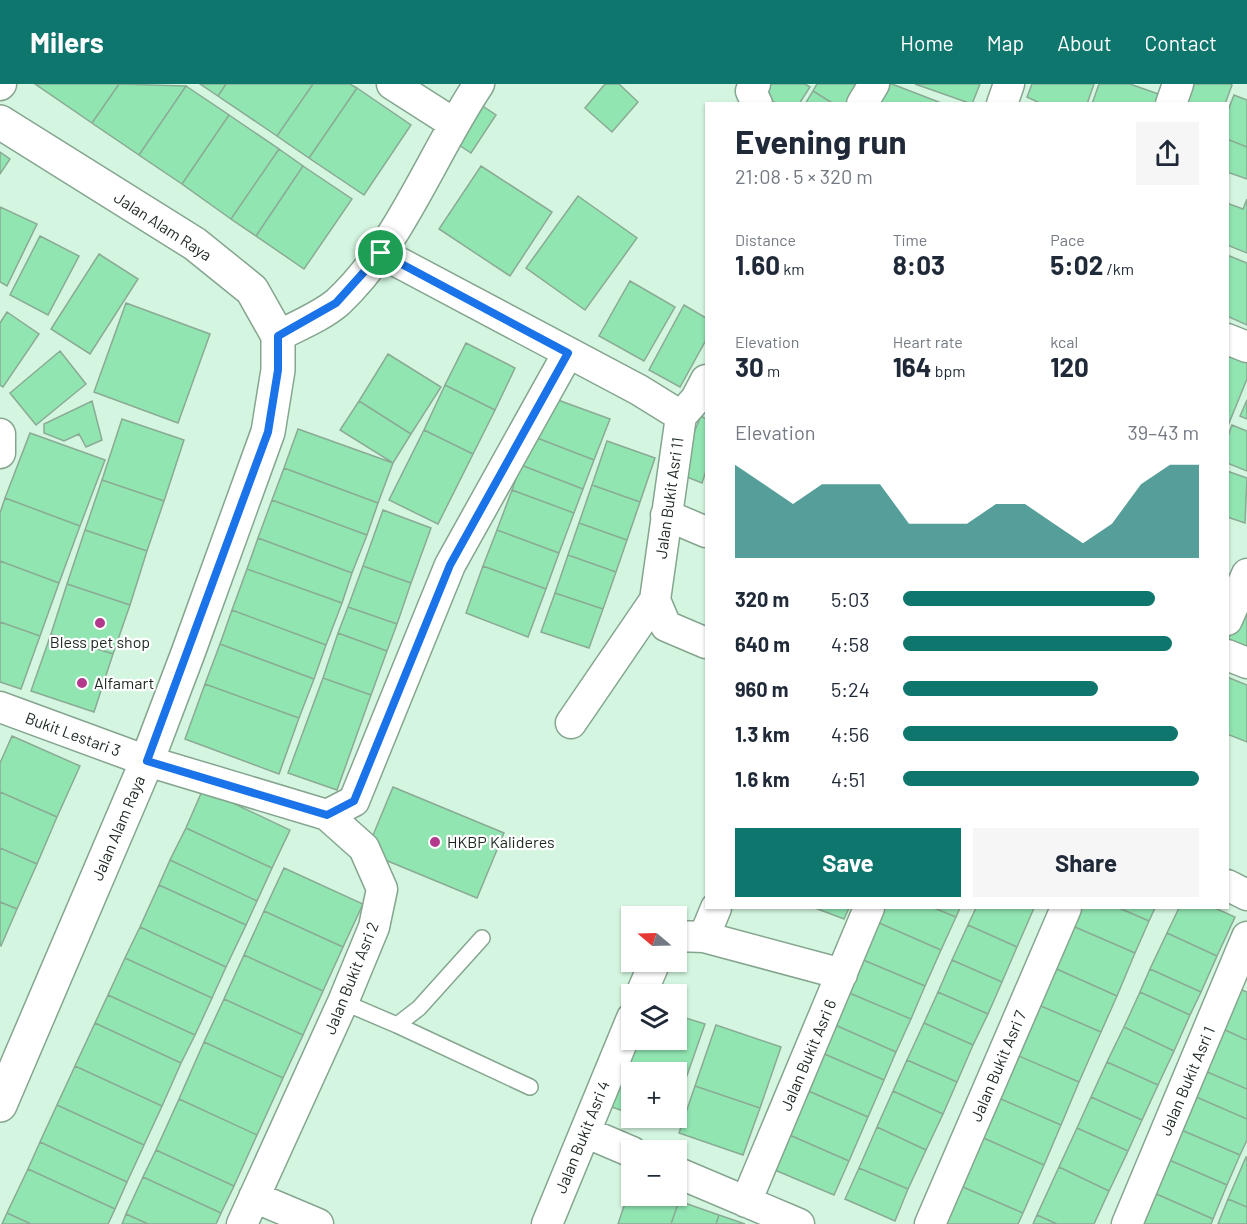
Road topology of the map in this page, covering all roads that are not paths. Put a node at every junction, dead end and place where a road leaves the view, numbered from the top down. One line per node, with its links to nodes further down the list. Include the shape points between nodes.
1 (392, 84): 12 (street)
2 (479, 84): 12 (street)
3 (755, 84): 7 (street, via 751,91)
4 (873, 84): 8 (street)
5 (1009, 84): 9 (street)
6 (1178, 84): 10 (street)
7 (756, 102)
8 (863, 102)
9 (1003, 102)
10 (1172, 102)
11 (0, 122): 14 (street, Jalan Alam Raya, via 195,244 252,290)
12 (453, 123): 13 (street)
13 (381, 253): 14 (street, via 336,303); 17 (street, Jalan Bukit Asri 11)
14 (278, 336): 32 (street, Jalan Alam Raya, via 278,370 268,432)
15 (1229, 340): 16 (street)
16 (1247, 347)
17 (568, 353): 19 (street, Jalan Bukit Asri 11); 33 (street, via 450,565 354,801)
18 (705, 382): 19 (street)
19 (681, 416): 22 (street, Jalan Bukit Asri 11)
20 (0, 434): 21 (street)
21 (0, 453)
22 (666, 515): 23 (street); 25 (street, Jalan Bukit Asri 11)
23 (705, 531)
24 (1247, 574): 26 (street)
25 (655, 600): 27 (street, via 666,626); 31 (street)
26 (1229, 616)
27 (705, 643)
28 (1229, 656): 29 (street)
29 (1247, 663)
30 (0, 707): 32 (street, Bukit Lestari 3)
31 (571, 723)
32 (147, 761): 33 (street, Jalan Bukit Asri 2); 47 (street, Jalan Alam Raya)
33 (327, 815): 43 (street, Jalan Bukit Asri 2, via 364,848 382,889 374,927)
34 (1229, 886): 35 (street)
35 (1247, 895)
36 (715, 909): 39 (street)
37 (869, 909): 42 (street, Jalan Bukit Asri 6)
38 (1066, 909): 57 (street, Jalan Bukit Asri 7)
39 (690, 936): 42 (street)
40 (1247, 937): 58 (street, Jalan Bukit Asri 1)
41 (482, 938): 44 (lane, via 419,1008)
42 (842, 974): 52 (street, Jalan Bukit Asri 6)
43 (344, 1002): 44 (lane); 51 (street, Jalan Bukit Asri 2)
44 (397, 1025): 46 (lane)
45 (621, 1045): 48 (street, Jalan Bukit Asri 4)
46 (530, 1087)
47 (0, 1105)
48 (585, 1132): 49 (street); 55 (street, Jalan Bukit Asri 4)
49 (621, 1147)
50 (687, 1177): 52 (street)
51 (254, 1197): 53 (street, Jalan Bukit Asri 2); 54 (street)
52 (746, 1202): 56 (street)
53 (242, 1224)
54 (318, 1224)
55 (547, 1224)
56 (799, 1224)
57 (930, 1224)
58 (1127, 1224)

